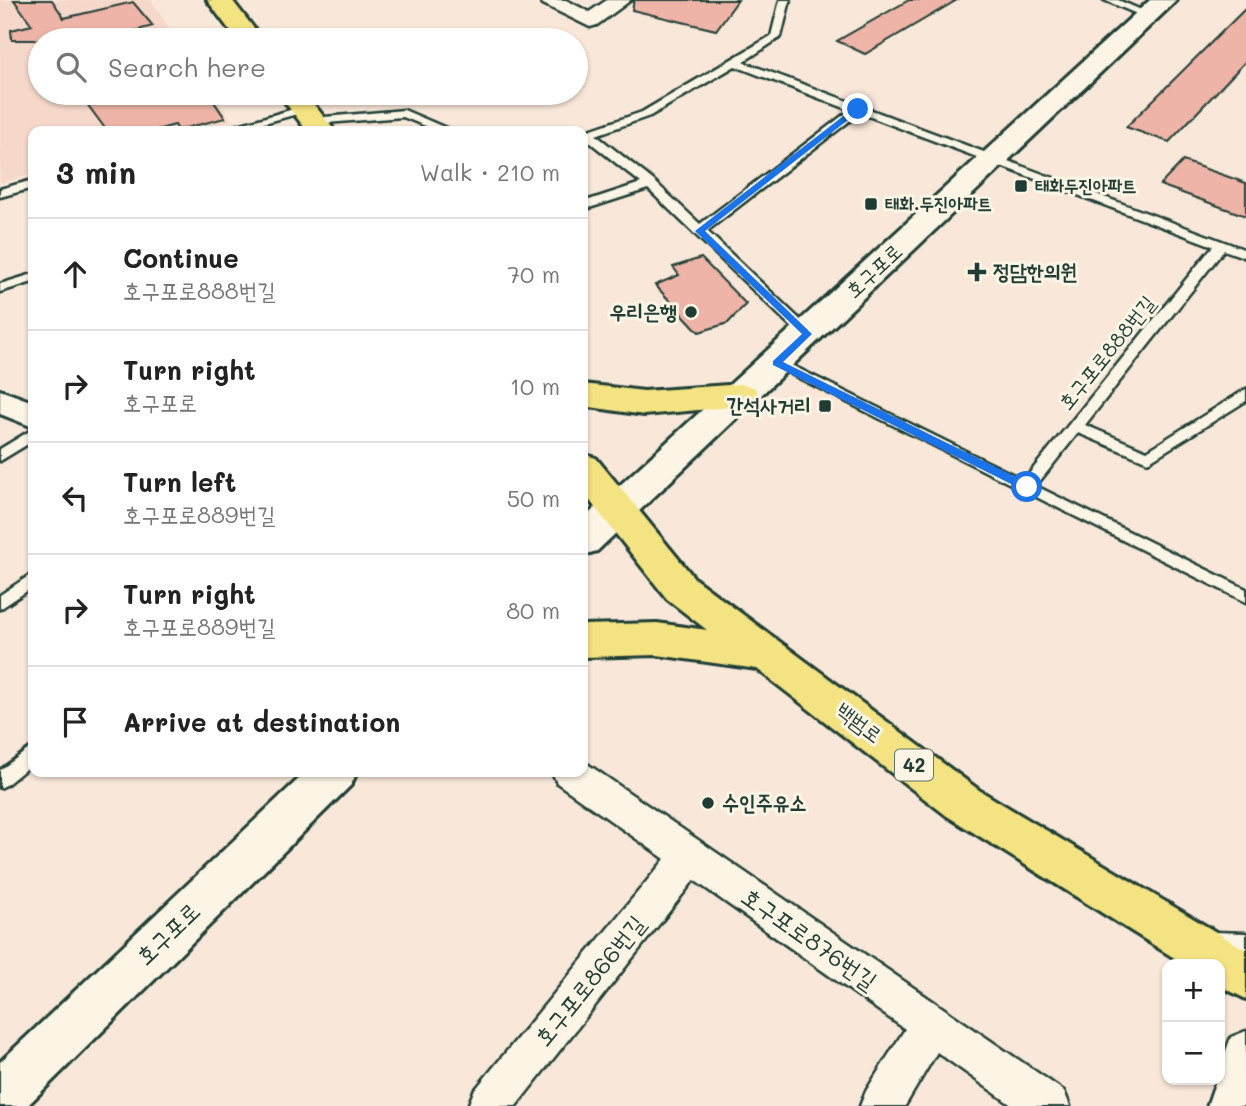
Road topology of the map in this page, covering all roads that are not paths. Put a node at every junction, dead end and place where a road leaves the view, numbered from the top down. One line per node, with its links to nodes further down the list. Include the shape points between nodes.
1 (219, 0): 7 (main road)
2 (550, 0): 3 (street, via 590,21)
3 (621, 0)
4 (785, 0): 8 (lane, via 776,37)
5 (1109, 0): 6 (lane)
6 (1156, 8): 15 (main road, 호구포로)
7 (241, 28)
8 (736, 63): 9 (lane); 13 (lane, via 646,114)
9 (858, 109): 15 (lane); 20 (lane)
10 (307, 113): 11 (lane); 12 (lane, via 404,113)
11 (246, 126)
12 (435, 126)
13 (588, 134)
14 (588, 137): 16 (lane)
15 (994, 160): 21 (lane); 25 (main road, 호구포로)
16 (650, 184): 19 (lane); 20 (lane)
17 (28, 185): 18 (lane)
18 (0, 193)
19 (588, 204)
20 (699, 231): 25 (lane)
21 (1221, 245): 22 (lane); 32 (lane, 호구포로888번길)
22 (1246, 254)
23 (28, 280): 24 (lane)
24 (0, 288)
25 (807, 334): 26 (main road, 호구포로)
26 (776, 363): 29 (main road, 호구포로); 36 (lane)
27 (1246, 394): 32 (lane, via 1148,457)
28 (588, 396): 29 (main road, via 644,402)
29 (742, 396): 37 (main road, 호구포로)
30 (0, 401): 31 (main road)
31 (28, 413)
32 (1075, 426): 36 (lane, 호구포로888번길)
33 (28, 436): 34 (lane)
34 (0, 456)
35 (588, 473): 37 (main road, 백범로 / 42)
36 (1027, 487): 40 (lane)
37 (617, 511): 38 (main road, 호구포로); 43 (main road, 백범로 / 42, via 681,589)
38 (588, 537)
39 (28, 583): 41 (lane)
40 (1246, 596)
41 (0, 603)
42 (588, 641): 43 (main road, via 657,639)
43 (767, 654): 49 (main road, 백범로 / 42, via 963,803)
44 (28, 757): 47 (lane)
45 (330, 777): 54 (main road, 호구포로)
46 (577, 777): 48 (street, 호구포로876번길)
47 (0, 780)
48 (690, 856): 52 (street, 호구포로876번길); 55 (street, 호구포로866번길)
49 (1181, 938): 50 (lane); 51 (main road, 백범로 / 42)
50 (1246, 942)
51 (1246, 976)
52 (932, 1024): 56 (street); 57 (street, 호구포로876번길)
53 (1246, 1051): 58 (street)
54 (0, 1097)
55 (489, 1106)
56 (881, 1106)
57 (1049, 1106)
58 (1228, 1106)

